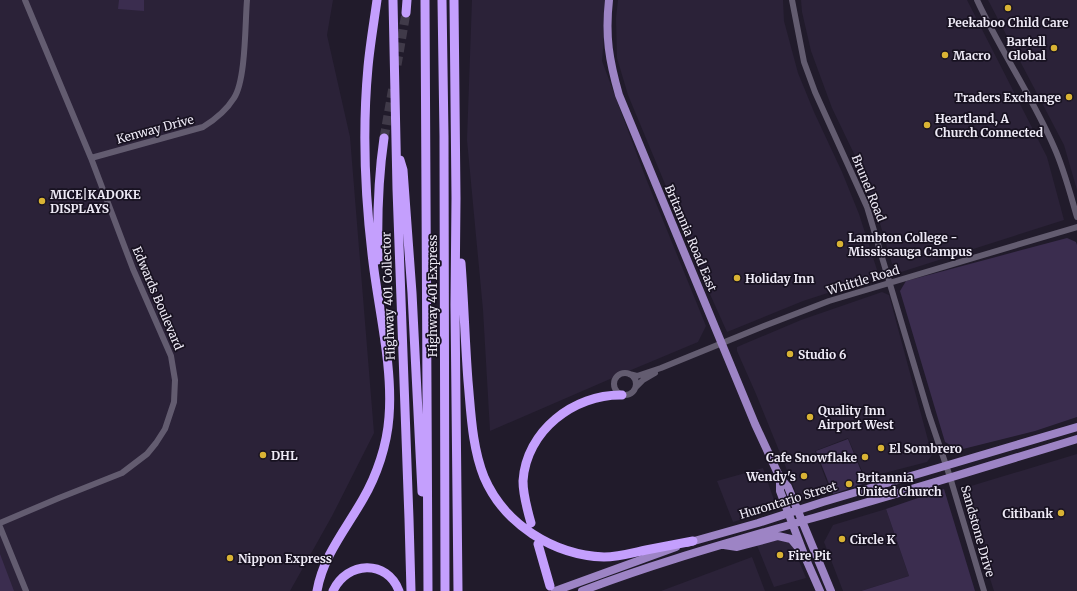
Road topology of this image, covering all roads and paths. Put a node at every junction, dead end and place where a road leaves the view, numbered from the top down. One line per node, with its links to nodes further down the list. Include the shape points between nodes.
1 (25, 0): 15 (street, Edwards Boulevard)
2 (247, 0): 15 (street, Kenway Drive, via 242,73 235,97 218,118 203,127)
3 (377, 0): 20 (highway, via 368,67 365,125 373,262)
4 (393, 0): 14 (highway, Highway 401 Collector)
5 (408, 0): 12 (highway)
6 (425, 0): 46 (highway, Highway 401 Express)
7 (442, 0): 47 (highway, Highway 401 Express)
8 (454, 0): 16 (highway)
9 (609, 0): 21 (main road, Britannia Road East, via 607,45 619,95)
10 (792, 0): 19 (street, Brunel Road, via 804,62 867,207)
11 (977, 0): 17 (street, via 1055,148)
12 (406, 13)
13 (384, 138): 20 (highway, via 377,209)
14 (397, 147): 45 (highway, Highway 401 Collector); 46 (highway, via 403,170 412,293)
15 (91, 158): 34 (street, Edwards Boulevard, via 133,269 171,356 175,380 174,402 165,429 156,443 147,454 122,473)
16 (456, 198): 36 (highway, via 473,436 481,467 494,494 513,518 529,532 556,546 577,553 614,556); 48 (highway)
17 (1077, 217)
18 (1077, 227): 19 (street, Whittle Road)
19 (890, 282): 21 (street, Whittle Road, via 804,310); 28 (street, Brunel Road)
20 (380, 307): 42 (highway, via 389,395 388,430 377,468 364,498 326,561)
21 (722, 343): 22 (street, Whittle Road); 29 (main road, Britannia Road East)
22 (661, 368): 23 (street, Whittle Road, via 637,376); 24 (street, Whittle Road)
23 (629, 374): 24 (street, via 636,380); 25 (street, via 620,374 615,380 615,388)
24 (636, 387): 25 (street, via 630,394)
25 (622, 395): 33 (highway, via 600,396 566,410 538,437 528,456 524,473 524,496)
26 (1077, 426): 28 (main road, Hurontario Street)
27 (1077, 439): 30 (main road, Hurontario Street)
28 (946, 465): 30 (street, Brunel Road); 31 (main road, Hurontario Street)
29 (780, 478): 31 (main road, Britannia Road East, via 788,487); 32 (main road, Britannia Road East, via 780,491)
30 (950, 478): 31 (main road, Hurontario Street); 52 (street, Sandstone Drive)
31 (800, 516): 32 (main road, Hurontario Street); 32 (main road, Hurontario Street); 51 (main road, Britannia Road East)
32 (791, 519): 36 (main road, Hurontario Street); 38 (main road, Hurontario Street); 39 (main road, Britannia Road East)
33 (531, 523)
34 (0, 524)
35 (0, 527): 41 (street)
36 (694, 541): 40 (main road, Hurontario Street)
37 (538, 544): 40 (highway)
38 (723, 544): 39 (main road, via 737,547 778,536 791,540); 49 (main road, Hurontario Street)
39 (805, 557): 50 (main road)
40 (553, 589)
41 (26, 591)
42 (317, 591)
43 (333, 591): 44 (highway, via 344,575 356,569 368,568 386,574)
44 (399, 591)
45 (411, 591)
46 (428, 591)
47 (445, 591)
48 (458, 591)
49 (582, 591)
50 (820, 591)
51 (831, 591)
52 (984, 591)

